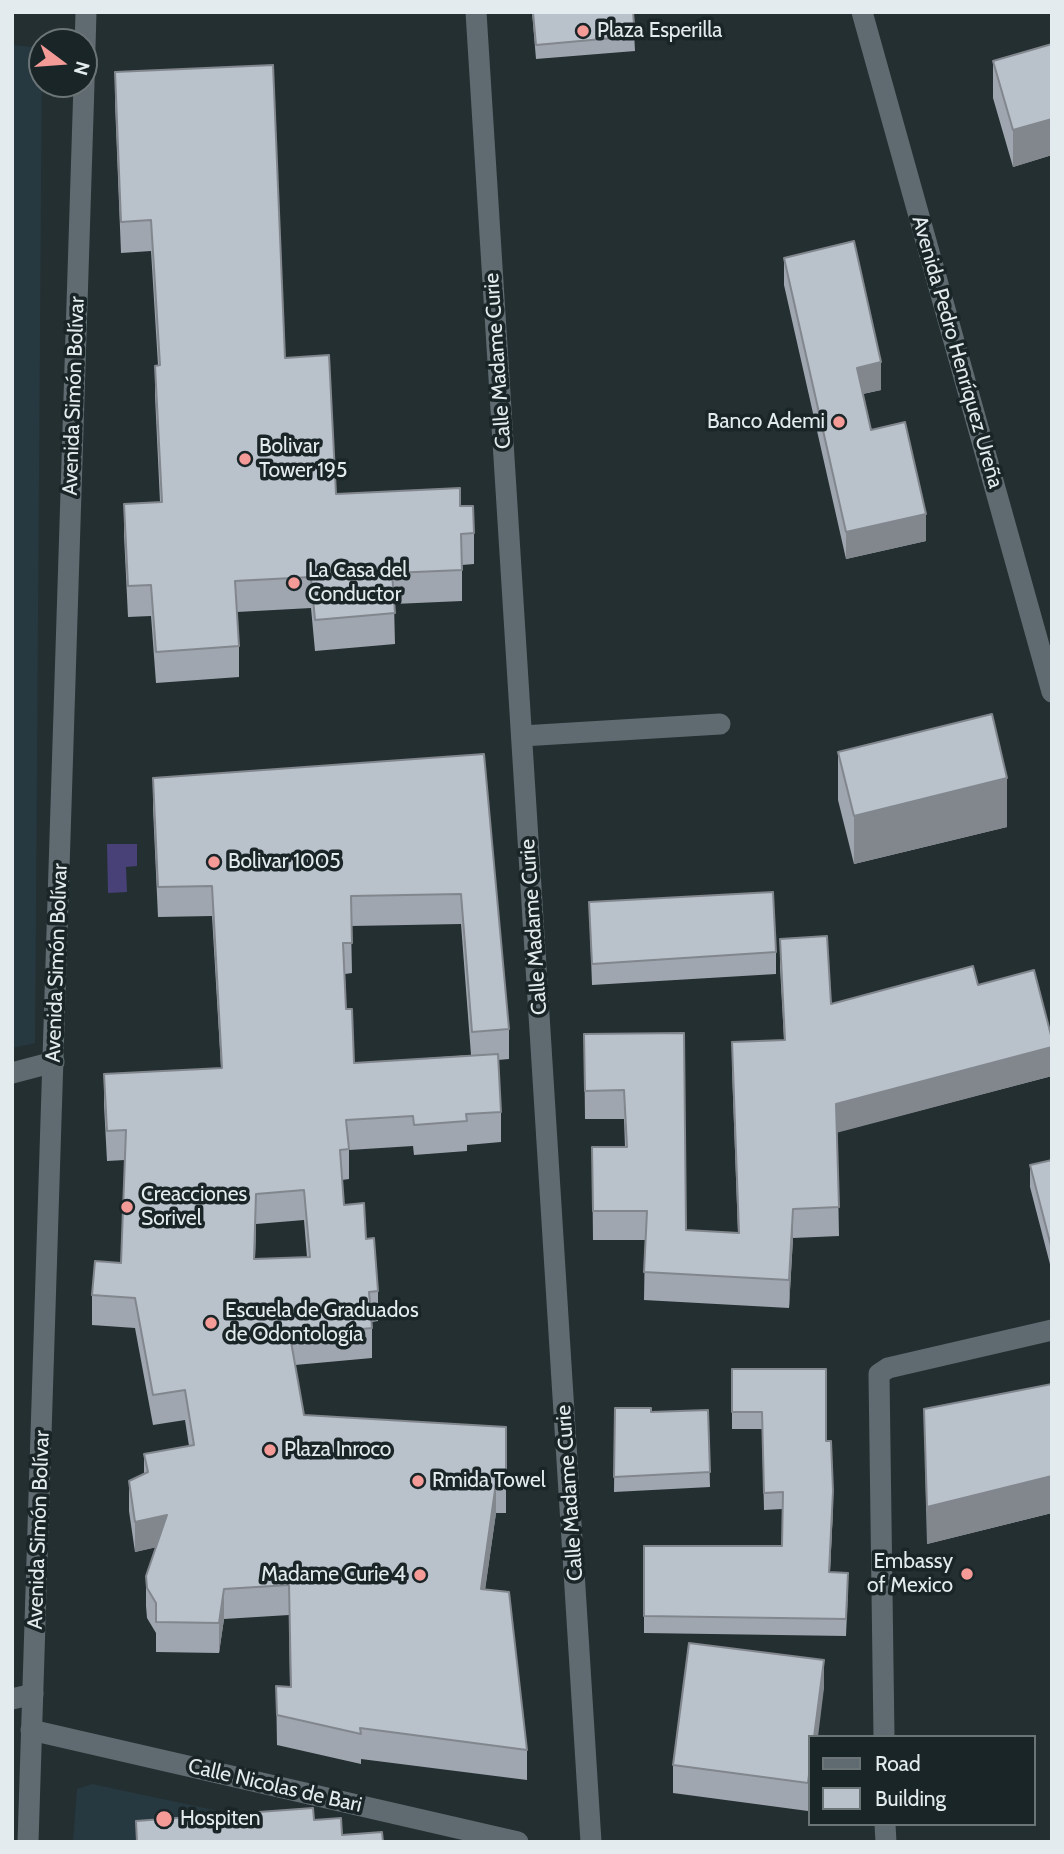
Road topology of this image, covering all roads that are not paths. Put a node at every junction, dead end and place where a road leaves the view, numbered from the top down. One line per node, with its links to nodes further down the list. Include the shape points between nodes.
1 (476, 12): 6 (street, Calle Madame Curie)
2 (862, 12): 4 (street, Avenida Pedro Henríquez Ureña)
3 (84, 98): 7 (street, Avenida Simón Bolívar)
4 (1052, 692)
5 (720, 724): 6 (street)
6 (522, 736): 16 (street, Calle Madame Curie)
7 (54, 1062): 8 (street); 10 (street, Avenida Simón Bolívar)
8 (12, 1073)
9 (1052, 1331): 13 (street, via 888,1368 879,1374)
10 (33, 1694): 11 (street); 12 (street, Avenida Simón Bolívar)
11 (12, 1699)
12 (31, 1730): 14 (street, Avenida Simón Bolívar); 15 (street, Calle Nicolas de Bari)
13 (884, 1735)
14 (28, 1842)
15 (518, 1842)
16 (592, 1842)

